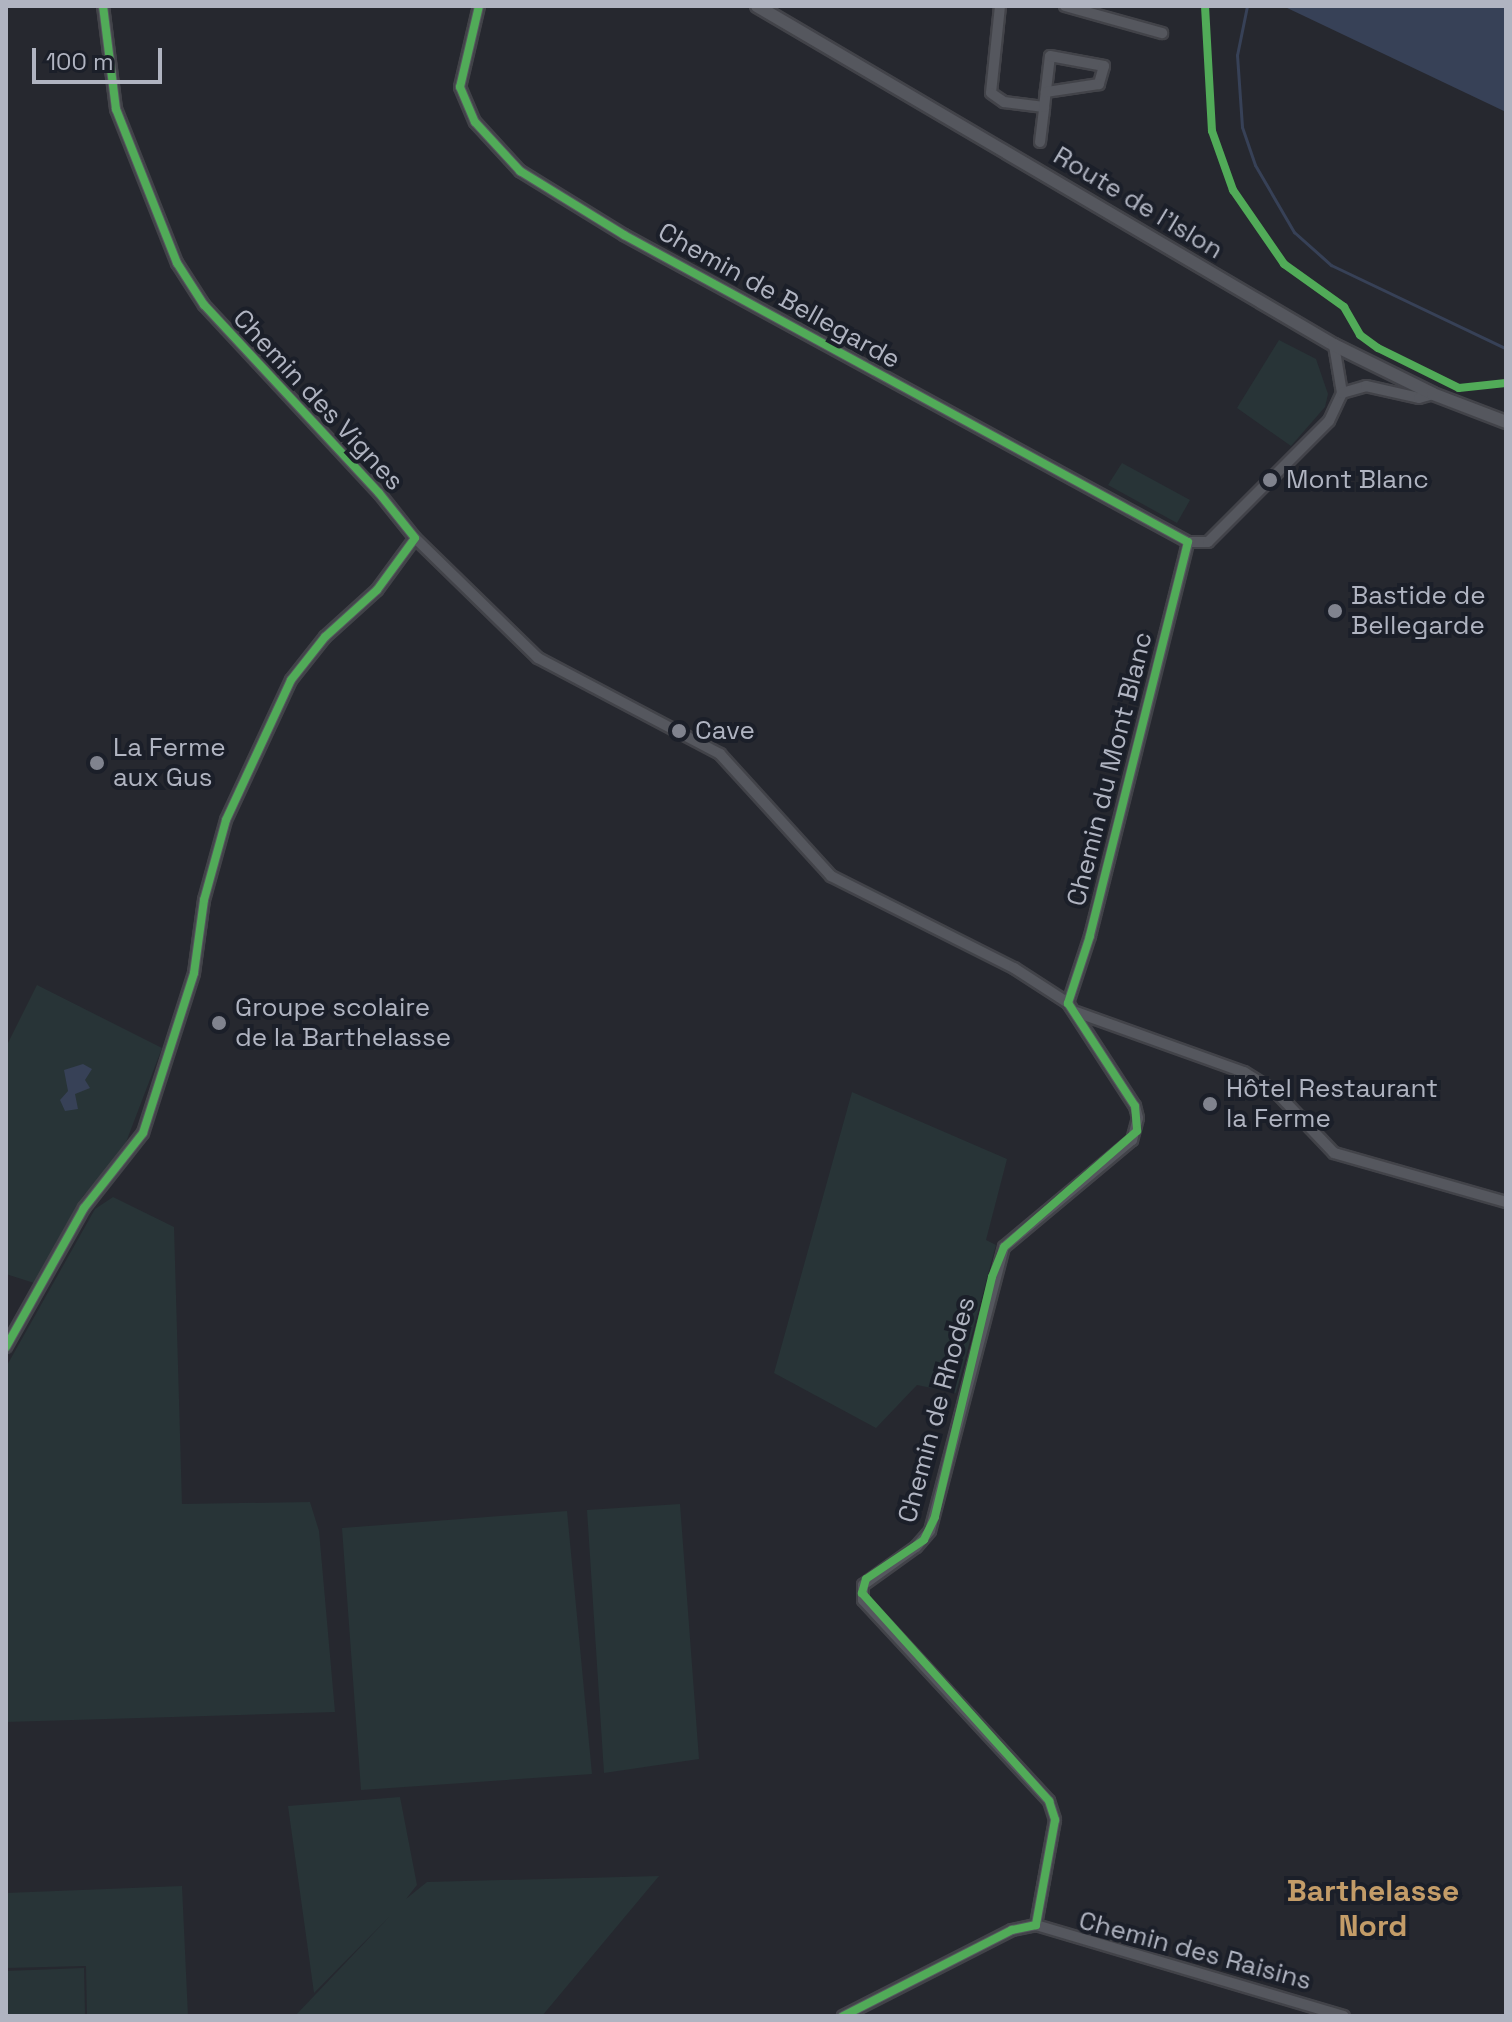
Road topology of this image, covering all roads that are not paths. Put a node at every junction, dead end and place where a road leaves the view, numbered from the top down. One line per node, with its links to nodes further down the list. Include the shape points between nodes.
1 (103, 6): 14 (street, Chemin des Vignes, via 116,109 177,263 204,305)
2 (479, 6): 15 (street, Chemin de Bellegarde, via 460,87 475,122 520,171 624,235)
3 (757, 6): 10 (street, Route de l'Islon)
4 (1000, 6): 8 (street, via 991,93 1004,102)
5 (1065, 6): 6 (street)
6 (1162, 33)
7 (1046, 92): 7 (street, via 1099,84 1104,66 1050,56); 8 (street)
8 (1044, 107): 9 (street)
9 (1040, 142)
10 (1334, 345): 11 (street); 12 (street, Route de l'Islon)
11 (1342, 393): 12 (street, via 1366,386 1419,398); 15 (street, via 1329,421 1208,542)
12 (1433, 394): 13 (street, Route de l'Islon)
13 (1506, 422)
14 (415, 538): 16 (street, via 538,658 720,754 831,876 1014,968); 18 (street, via 377,590 325,637 291,680 226,820 209,875 194,973 143,1133 84,1208)
15 (1188, 542): 16 (street, Chemin du Mont Blanc)
16 (1072, 1008): 17 (street, via 1244,1072 1276,1092 1322,1145 1347,1158); 19 (street, Chemin de Rhodes, via 1135,1106 1137,1131 1004,1247 930,1531 916,1547 866,1579 862,1593 1049,1801 1055,1820)
17 (1506, 1202)
18 (6, 1347)
19 (1036, 1925): 20 (street, via 1012,1930); 21 (street, Chemin des Raisins)
20 (843, 2016)
21 (1344, 2016)

